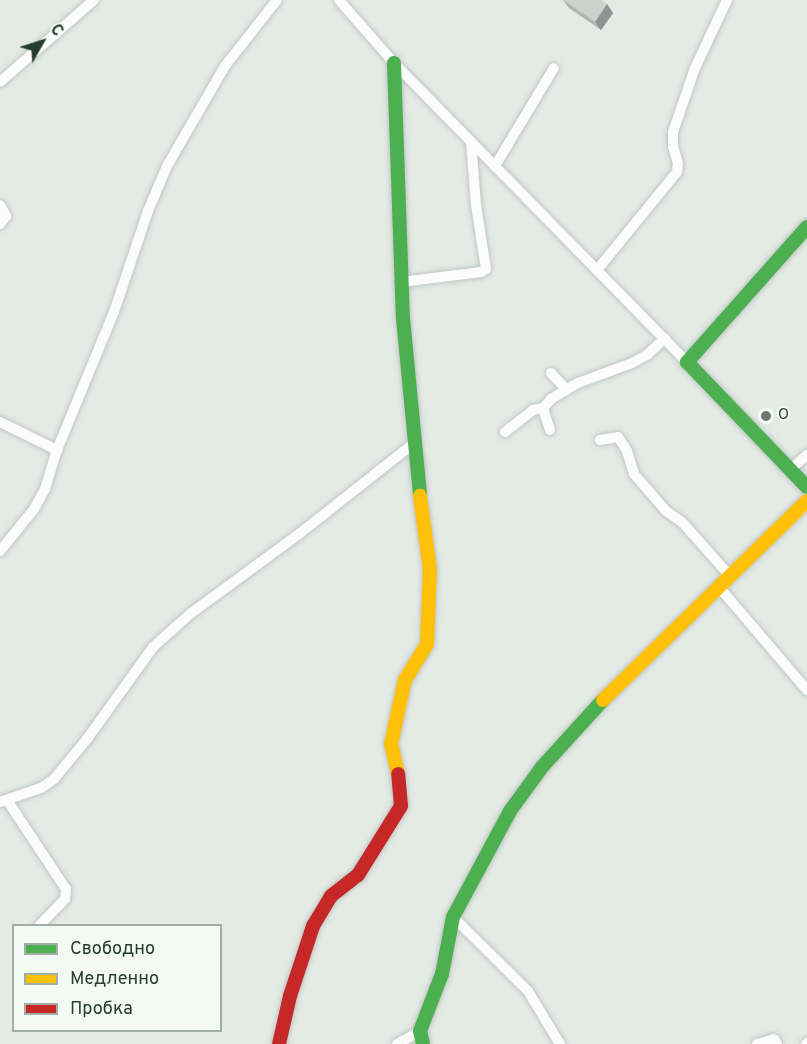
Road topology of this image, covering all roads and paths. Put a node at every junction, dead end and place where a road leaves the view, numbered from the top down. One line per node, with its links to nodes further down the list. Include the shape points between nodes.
1 (94, 0): 7 (street)
2 (276, 0): 25 (street, via 225,66 167,166 114,312)
3 (339, 0): 5 (street)
4 (727, 0): 13 (street, via 695,68 673,132 677,172)
5 (394, 63): 8 (street); 14 (street)
6 (554, 68): 9 (street)
7 (0, 82)
8 (471, 142): 9 (street); 14 (street, via 486,269)
9 (495, 166): 13 (street)
10 (0, 205): 11 (street, via 6,216)
11 (0, 224)
12 (807, 227): 16 (street)
13 (597, 270): 15 (street)
14 (401, 282): 24 (street)
15 (665, 338): 16 (street); 18 (street, via 632,363)
16 (687, 362): 27 (street)
17 (550, 373): 18 (street)
18 (567, 390): 19 (street)
19 (543, 408): 21 (street); 22 (street, via 534,410)
20 (0, 422): 25 (street)
21 (550, 430)
22 (505, 432)
23 (600, 441): 31 (street, via 618,437 634,474)
24 (414, 444): 34 (street, via 190,614 153,647 54,779 41,788); 38 (street, via 430,570 429,623 425,652 405,680 392,744 401,785 401,806 358,875 331,896 313,926)
25 (57, 450): 30 (street, via 45,489)
26 (807, 455): 27 (street)
27 (792, 468): 28 (street)
28 (807, 487)
29 (807, 501): 31 (street)
30 (0, 551)
31 (730, 576): 32 (street)
32 (719, 587): 33 (street); 35 (street, via 611,692 542,767 510,811)
33 (807, 690)
34 (3, 801): 36 (street, via 66,889 65,899)
35 (453, 917): 37 (street, via 442,974); 40 (street, via 528,990)
36 (41, 924)
37 (421, 1037): 39 (street)
38 (279, 1044)
39 (397, 1044)
40 (560, 1044)
41 (758, 1044): 42 (street, via 774,1039)
42 (777, 1044)

